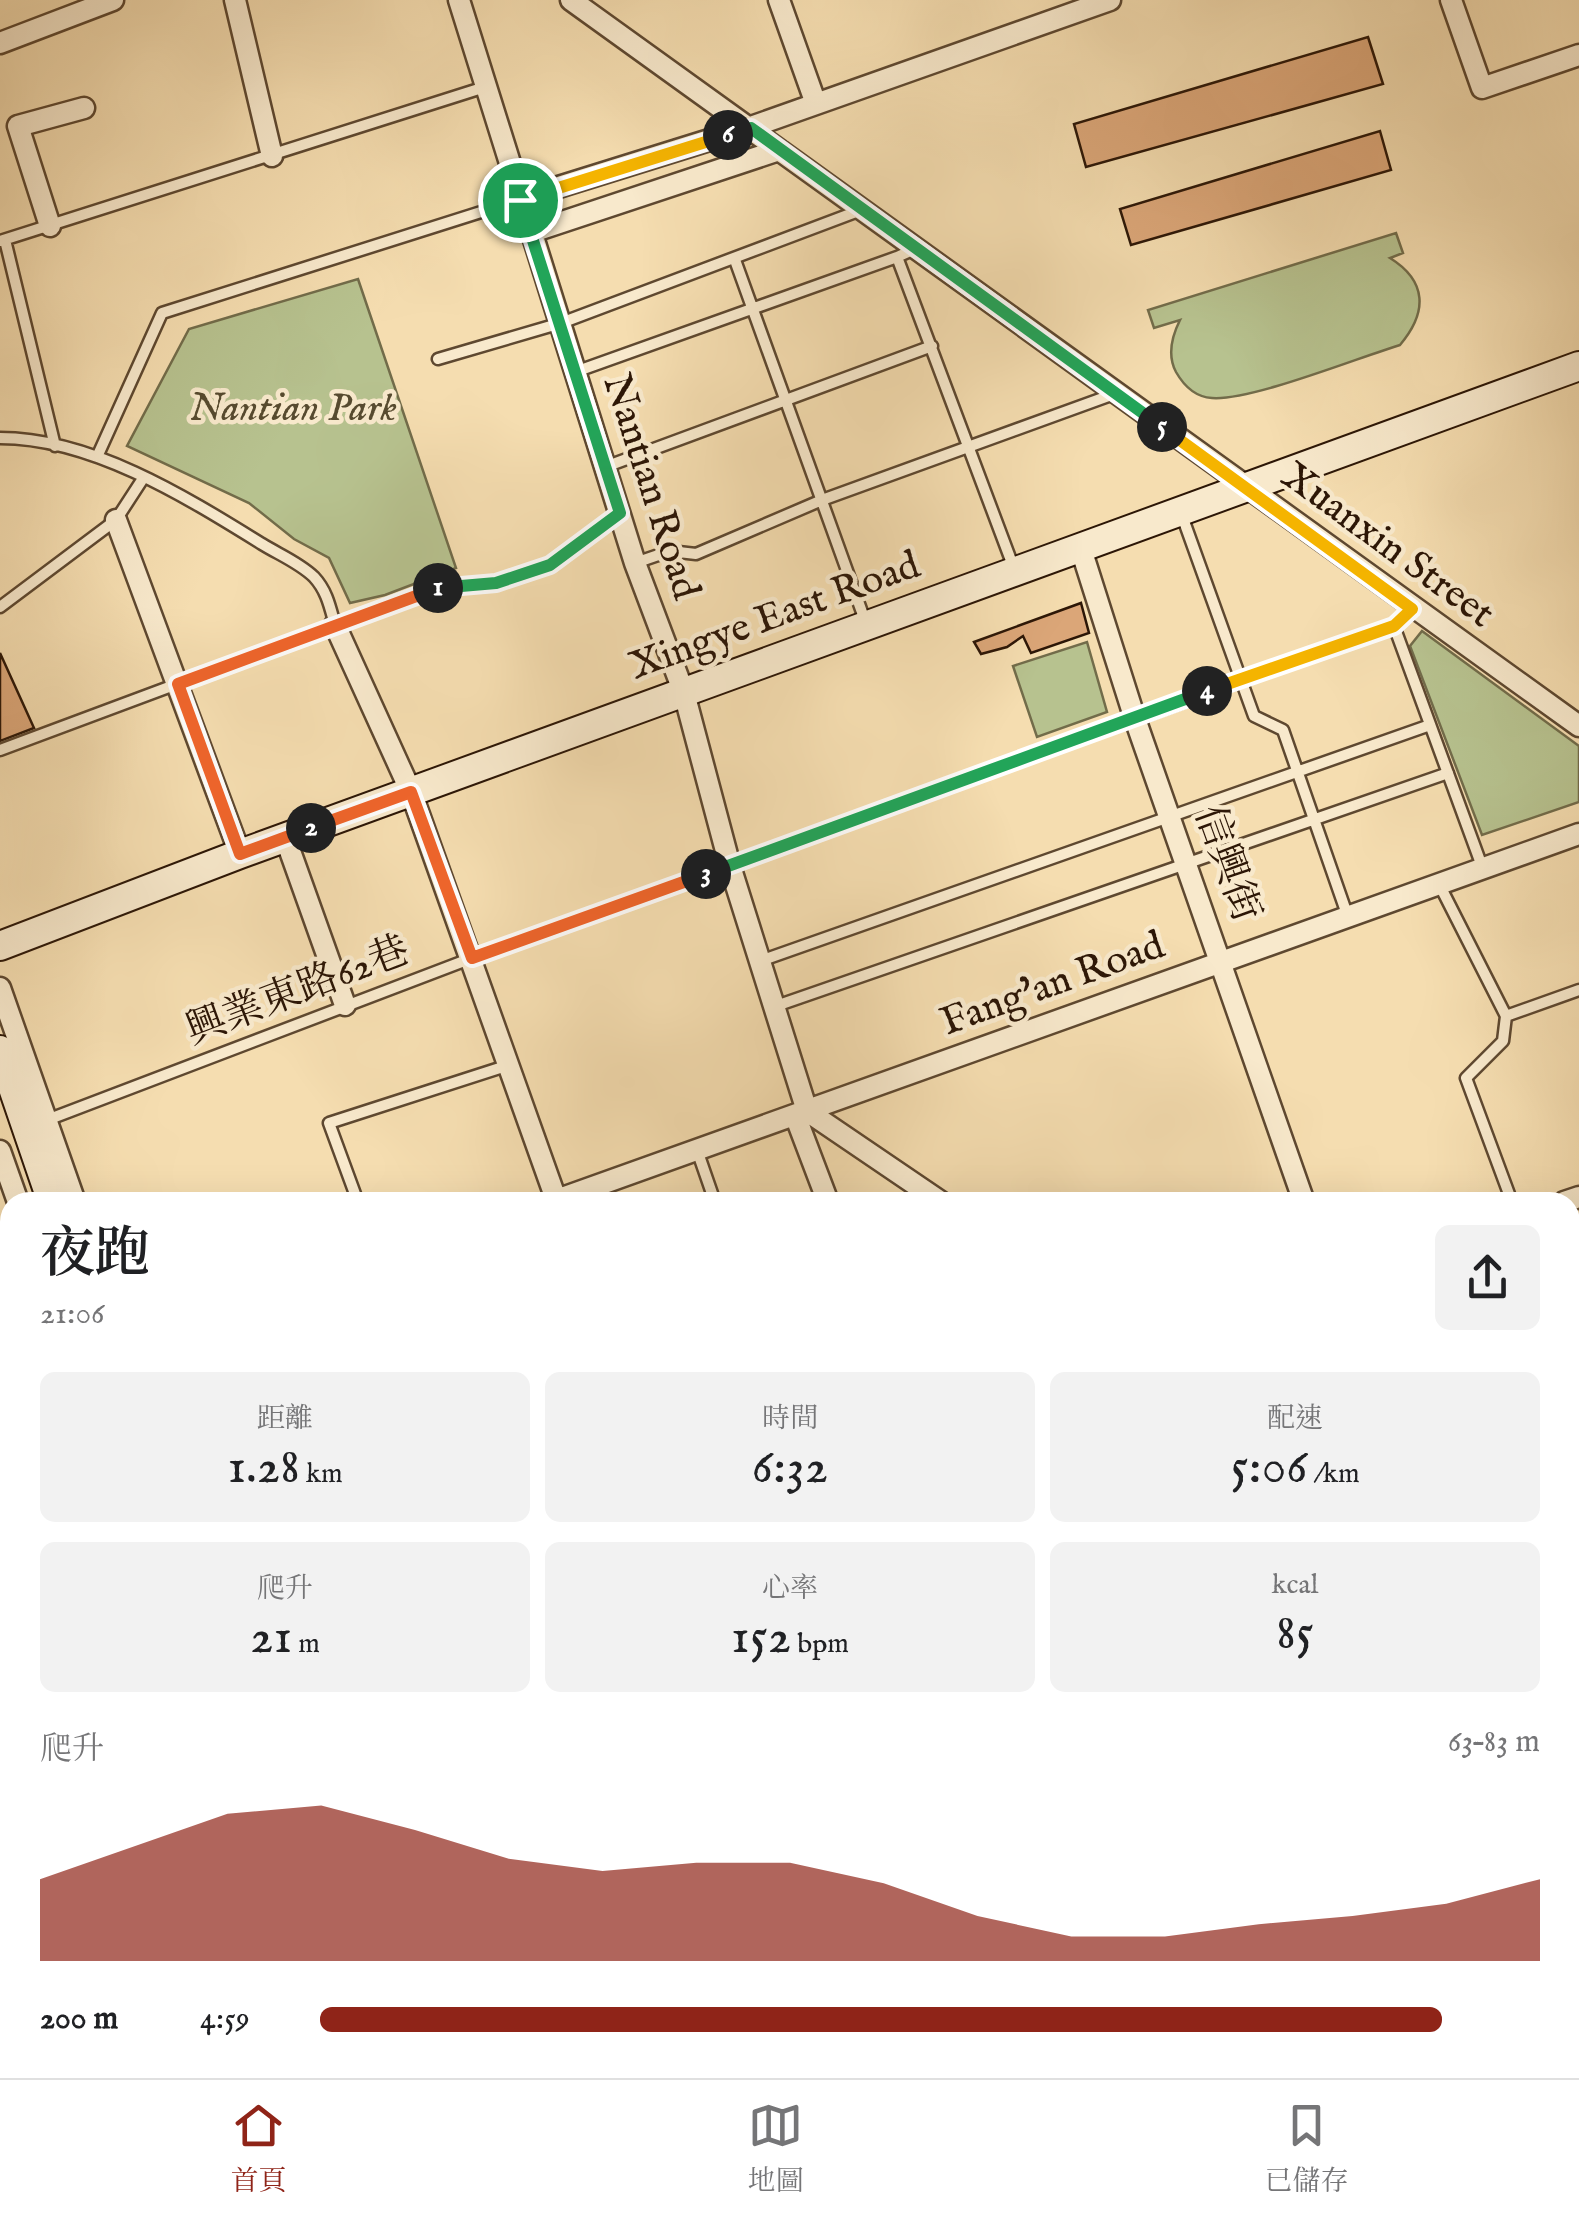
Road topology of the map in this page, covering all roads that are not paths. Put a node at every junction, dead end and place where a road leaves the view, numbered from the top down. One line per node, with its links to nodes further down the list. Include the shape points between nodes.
1 (113, 0): 8 (street)
2 (235, 0): 15 (street)
3 (460, 0): 10 (street, Nantian Road)
4 (571, 0): 13 (street, Xuanxin Street)
5 (779, 0): 11 (street)
6 (1110, 0): 11 (street)
7 (1451, 0): 9 (street, via 1482,88)
8 (0, 43)
9 (1579, 55)
10 (485, 87): 15 (lane); 16 (street, Nantian Road)
11 (816, 104): 13 (street)
12 (84, 108): 18 (street, via 18,126)
13 (751, 128): 14 (street, Xuanxin Street); 16 (street)
14 (779, 150): 17 (street, Xuanxin Street); 19 (street)
15 (272, 156): 18 (lane)
16 (520, 200): 19 (street, Nantian Road); 35 (lane, via 162,313)
17 (861, 210): 21 (street, Xuanxin Street); 23 (lane)
18 (50, 226): 20 (lane)
19 (532, 232): 25 (street, Nantian Road)
20 (3, 240): 33 (lane)
21 (918, 248): 22 (lane); 30 (street, Xuanxin Street)
22 (897, 256): 24 (lane); 26 (lane)
23 (734, 260): 24 (lane); 25 (lane)
24 (752, 308): 29 (lane); 31 (lane)
25 (561, 323): 27 (lane); 29 (street, Nantian Road)
26 (932, 346): 31 (lane); 34 (lane)
27 (438, 359)
28 (1579, 366): 38 (street, Xingye East Road)
29 (576, 372): 36 (street, Nantian Road)
30 (1116, 394): 34 (lane); 38 (street, Xuanxin Street)
31 (786, 401): 36 (lane); 39 (lane)
32 (0, 438): 33 (lane)
33 (56, 446): 35 (lane)
34 (968, 447): 39 (lane); 45 (lane)
35 (96, 458): 37 (lane)
36 (606, 467): 41 (street, Nantian Road)
37 (142, 480): 42 (lane); 48 (lane, via 210,512 311,574 326,593)
38 (1248, 488): 40 (street, Xingye East Road); 47 (street, Xuanxin Street)
39 (822, 500): 44 (lane, via 696,554 670,550); 49 (lane)
40 (1181, 512): 43 (street, Xingye East Road); 51 (lane)
41 (620, 513): 44 (street, Nantian Road); 48 (lane, via 550,565 496,583 450,584)
42 (116, 520): 46 (lane); 52 (street)
43 (1080, 548): 45 (street, Xingye East Road); 54 (street, 信興街)
44 (635, 563): 53 (street, Nantian Road)
45 (1015, 572): 49 (street, Xingye East Road)
46 (0, 607)
47 (1412, 609): 50 (lane, 興業東路62巷); 56 (street, Xuanxin Street)
48 (335, 626): 52 (lane); 60 (street)
49 (867, 626): 53 (street, Xingye East Road)
50 (1394, 626): 51 (lane, 興業東路62巷); 55 (lane)
51 (1241, 679): 54 (lane, 興業東路62巷); 58 (lane, via 1254,716 1283,730)
52 (178, 684): 57 (lane); 65 (street)
53 (684, 693): 60 (street, Xingye East Road); 66 (street, Nantian Road)
54 (1134, 716): 61 (street, 信興街); 66 (lane, 興業東路62巷)
55 (1430, 725): 58 (lane); 59 (lane)
56 (1579, 726)
57 (0, 750)
58 (1298, 771): 61 (lane); 62 (lane)
59 (1448, 773): 62 (lane); 68 (lane)
60 (411, 792): 64 (street, Xingye East Road); 72 (street)
61 (1172, 816): 67 (street, 信興街); 73 (lane)
62 (1314, 821): 67 (lane); 70 (lane)
63 (1578, 837): 68 (street, Fang'an Road)
64 (285, 838): 65 (street, Xingye East Road); 77 (street)
65 (240, 854): 71 (street, Xingye East Road)
66 (730, 866): 72 (lane, 興業東路62巷); 73 (street, Nantian Road)
67 (1188, 866): 74 (street, 信興街); 78 (lane)
68 (1483, 869): 69 (street, Fang'an Road)
69 (1439, 884): 70 (street, Fang'an Road); 79 (lane)
70 (1348, 917): 74 (street, Fang'an Road)
71 (0, 946)
72 (472, 958): 77 (lane, 興業東路62巷); 81 (street)
73 (763, 960): 78 (street, Nantian Road)
74 (1223, 962): 83 (street, Fang'an Road); 97 (street, 信興街)
75 (0, 988): 84 (street)
76 (1579, 990): 79 (lane)
77 (345, 1005): 84 (lane, 興業東路62巷)
78 (776, 1006): 83 (street, Nantian Road)
79 (1506, 1016): 98 (lane, via 1504,1042 1466,1078)
80 (0, 1050): 89 (street)
81 (509, 1065): 91 (lane, via 329,1122); 92 (street)
82 (0, 1090): 88 (street)
83 (801, 1113): 85 (street, Fang'an Road); 95 (street, Nantian Road); 96 (street)
84 (48, 1120): 90 (street)
85 (697, 1150): 93 (street, Fang'an Road); 94 (lane)
86 (0, 1151): 87 (street)
87 (14, 1192)
88 (36, 1192)
89 (49, 1192)
90 (72, 1192)
91 (354, 1192)
92 (552, 1192)
93 (582, 1192)
94 (712, 1192)
95 (825, 1192)
96 (925, 1192)
97 (1301, 1192)
98 (1508, 1192)

